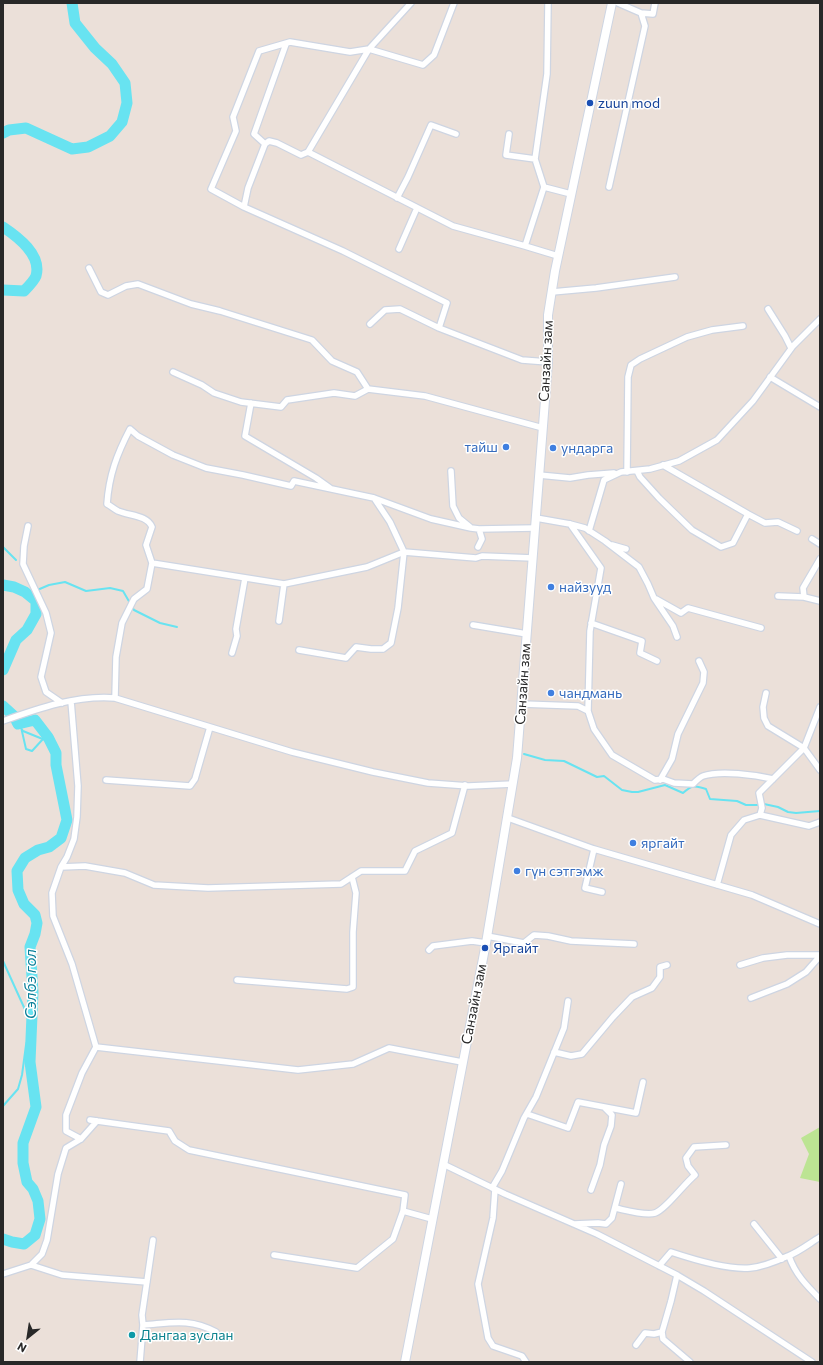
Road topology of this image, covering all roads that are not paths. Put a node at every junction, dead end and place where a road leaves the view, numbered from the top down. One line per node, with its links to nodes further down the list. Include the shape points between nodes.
1 (411, 3): 9 (street)
2 (454, 3): 9 (street, via 434,55 423,65)
3 (548, 3): 14 (street, via 547,74)
4 (612, 3): 17 (main road, Санзайн зам)
5 (618, 3): 7 (street)
6 (655, 3): 7 (street, via 653,14)
7 (641, 13): 16 (street, via 645,26)
8 (286, 44): 9 (street, via 290,42 350,52); 12 (street, via 254,134); 19 (street, via 259,51 233,117 236,131 211,189)
9 (369, 49): 13 (street)
10 (456, 134): 18 (street, via 431,125)
11 (509, 134): 14 (street, via 506,155)
12 (265, 144): 13 (street, via 269,141 277,143 301,155); 19 (street, via 248,188)
13 (308, 152): 18 (street)
14 (535, 159): 15 (street)
15 (544, 188): 17 (street); 21 (street)
16 (609, 188)
17 (571, 194): 23 (main road, Санзайн зам)
18 (397, 198): 20 (street)
19 (244, 207): 31 (street, via 342,251 447,303)
20 (417, 208): 21 (street, via 453,226); 22 (street)
21 (525, 246): 23 (street)
22 (398, 249)
23 (558, 256): 26 (main road, Санзайн зам)
24 (90, 268): 36 (street, via 101,292 108,295 126,286 138,284 190,304 312,340 332,361 357,372)
25 (675, 277): 26 (street)
26 (552, 292): 33 (main road, Санзайн зам, via 548,315)
27 (768, 309): 32 (street)
28 (820, 319): 32 (street)
29 (370, 324): 31 (street, via 386,310 400,309)
30 (743, 326): 43 (street, via 712,330 687,337 640,358 631,365 628,377)
31 (439, 328): 33 (street, via 522,360)
32 (791, 348): 35 (street)
33 (548, 362): 39 (main road, Санзайн зам)
34 (173, 372): 37 (street, via 214,393)
35 (770, 377): 38 (street); 40 (street, via 753,401 718,440 679,461)
36 (368, 389): 37 (street, via 355,396 334,393 286,400 281,407); 39 (street, via 425,396)
37 (251, 403): 46 (street, via 245,436)
38 (820, 407)
39 (543, 428): 45 (main road, Санзайн зам)
40 (663, 465): 42 (street); 48 (street)
41 (450, 471): 52 (street, via 453,506 459,518)
42 (637, 471): 43 (street); 48 (street, via 659,498 692,530 721,547 733,542)
43 (627, 472): 44 (street)
44 (620, 473): 45 (street, via 570,478); 56 (street, via 604,480)
45 (539, 476): 49 (main road, Санзайн зам)
46 (332, 489): 47 (street); 65 (street, via 294,481 291,486 206,468 172,455 130,429 118,451 108,488 107,504 116,510 150,522 152,527 146,545)
47 (374, 498): 52 (street, via 431,519); 62 (street, via 390,522)
48 (748, 514): 55 (street, via 765,523 778,522)
49 (536, 518): 50 (street); 53 (main road, Санзайн зам)
50 (570, 524): 56 (street); 73 (street, via 601,568)
51 (28, 526): 85 (street, via 23,564 46,613 51,633 41,677 46,692)
52 (471, 528): 54 (street)
53 (535, 528): 54 (street); 63 (main road, Санзайн зам)
54 (479, 529): 60 (street, via 482,539)
55 (798, 531)
56 (590, 532): 58 (street)
57 (812, 539): 59 (street)
58 (605, 541): 61 (street); 70 (street, via 639,567)
59 (820, 544)
60 (478, 547)
61 (626, 549)
62 (404, 552): 63 (street, via 476,558); 67 (street, via 367,566); 78 (street, via 391,643 383,649 356,647 346,658)
63 (533, 558): 76 (main road, Санзайн зам)
64 (820, 559): 69 (street, via 803,588)
65 (152, 563): 66 (street); 83 (street, via 147,589 134,598 122,623 116,657)
66 (246, 578): 67 (street); 79 (street)
67 (284, 584): 72 (street)
68 (778, 596): 69 (street)
69 (804, 597): 71 (street)
70 (654, 598): 75 (street, via 681,613 688,608); 77 (street, via 673,626)
71 (820, 600)
72 (279, 620)
73 (591, 623): 80 (street, via 642,641 640,653); 88 (street)
74 (473, 626): 76 (street)
75 (761, 628)
76 (527, 634): 86 (main road, Санзайн зам)
77 (677, 637)
78 (299, 650)
79 (232, 652)
80 (657, 661)
81 (699, 661): 95 (street, via 704,672 703,683 678,734 672,759)
82 (766, 693): 91 (street, via 763,707 768,726)
83 (115, 698): 84 (street); 90 (street)
84 (71, 701): 85 (street); 102 (street, via 78,786 77,817 74,839)
85 (62, 703): 89 (street)
86 (522, 704): 88 (street, via 578,706); 96 (main road, Санзайн зам)
87 (820, 707): 91 (street)
88 (588, 711): 95 (street, via 594,729 612,755 640,773)
89 (3, 721)
90 (210, 727): 94 (street, via 195,779 190,786); 97 (street, via 322,760 373,772 428,783)
91 (804, 748): 92 (street); 93 (street)
92 (820, 770)
93 (773, 779): 95 (street, via 719,774 702,776 693,784); 98 (street, via 759,792 762,808)
94 (106, 780)
95 (660, 780)
96 (513, 784): 97 (street); 99 (main road, Санзайн зам)
97 (465, 785): 103 (street, via 452,833 415,851 405,871 361,872)
98 (760, 815): 100 (street, via 809,826); 104 (street, via 744,820 731,835)
99 (508, 818): 101 (street); 107 (main road, Санзайн зам, via 500,852)
100 (820, 822)
101 (594, 849): 104 (street); 105 (street, via 585,888)
102 (61, 867): 103 (street, via 85,866 118,872 154,885 208,888 340,884); 116 (street, via 52,893 53,916 72,964)
103 (352, 877): 113 (street, via 356,893 353,987 347,990)
104 (717, 885): 106 (street, via 752,895)
105 (602, 892)
106 (820, 924)
107 (487, 940): 108 (street, via 524,943 534,935 571,941); 109 (street, via 432,946); 118 (main road, Санзайн зам)
108 (634, 944)
109 (429, 950)
110 (820, 956): 112 (street, via 787,955 763,958); 114 (street, via 806,972 787,984)
111 (667, 964): 117 (street, via 660,967 660,977 652,988 632,997 582,1054 571,1056)
112 (740, 965)
113 (237, 980)
114 (751, 998)
115 (568, 1001): 117 (street, via 564,1028)
116 (96, 1047): 118 (street, via 298,1070 354,1064 389,1048); 124 (street, via 82,1073 66,1115 66,1130)
117 (554, 1052): 121 (street)
118 (462, 1062): 126 (main road, Санзайн зам)
119 (643, 1082): 120 (street, via 636,1113)
120 (605, 1107): 121 (street, via 578,1102 568,1128); 129 (street, via 612,1115 611,1126)
121 (527, 1114): 128 (street)
122 (90, 1120): 123 (street)
123 (97, 1121): 124 (street); 131 (street, via 169,1131 175,1141 189,1150 405,1195)
124 (81, 1139): 140 (street, via 66,1148 57,1181 47,1240 42,1254)
125 (726, 1145): 130 (street, via 694,1147 686,1158 695,1175 660,1211 653,1214)
126 (443, 1164): 128 (street); 132 (main road, Санзайн зам)
127 (621, 1184): 130 (street)
128 (494, 1188): 133 (street); 152 (street, via 493,1218 478,1284 488,1338 493,1346 522,1356)
129 (592, 1190)
130 (615, 1208): 133 (street, via 612,1218 606,1224)
131 (403, 1211): 132 (street); 137 (street, via 393,1239 357,1268)
132 (432, 1219): 151 (main road, Санзайн зам)
133 (573, 1224): 141 (street)
134 (754, 1224): 139 (street)
135 (820, 1237): 138 (street)
136 (153, 1240): 144 (street)
137 (274, 1255)
138 (789, 1256): 139 (street); 145 (street, via 804,1284)
139 (782, 1259): 141 (street, via 748,1268 688,1258 671,1252)
140 (31, 1265): 142 (street); 144 (street, via 62,1275)
141 (658, 1266): 143 (street)
142 (3, 1274)
143 (677, 1275): 148 (street); 154 (street)
144 (146, 1282): 146 (street)
145 (820, 1299)
146 (143, 1325): 147 (street, via 188,1322); 150 (street)
147 (216, 1332)
148 (662, 1332): 149 (street, via 646,1333); 153 (street, via 663,1339)
149 (636, 1345)
150 (140, 1362)
151 (405, 1362)
152 (526, 1362)
153 (690, 1362)
154 (812, 1362)

